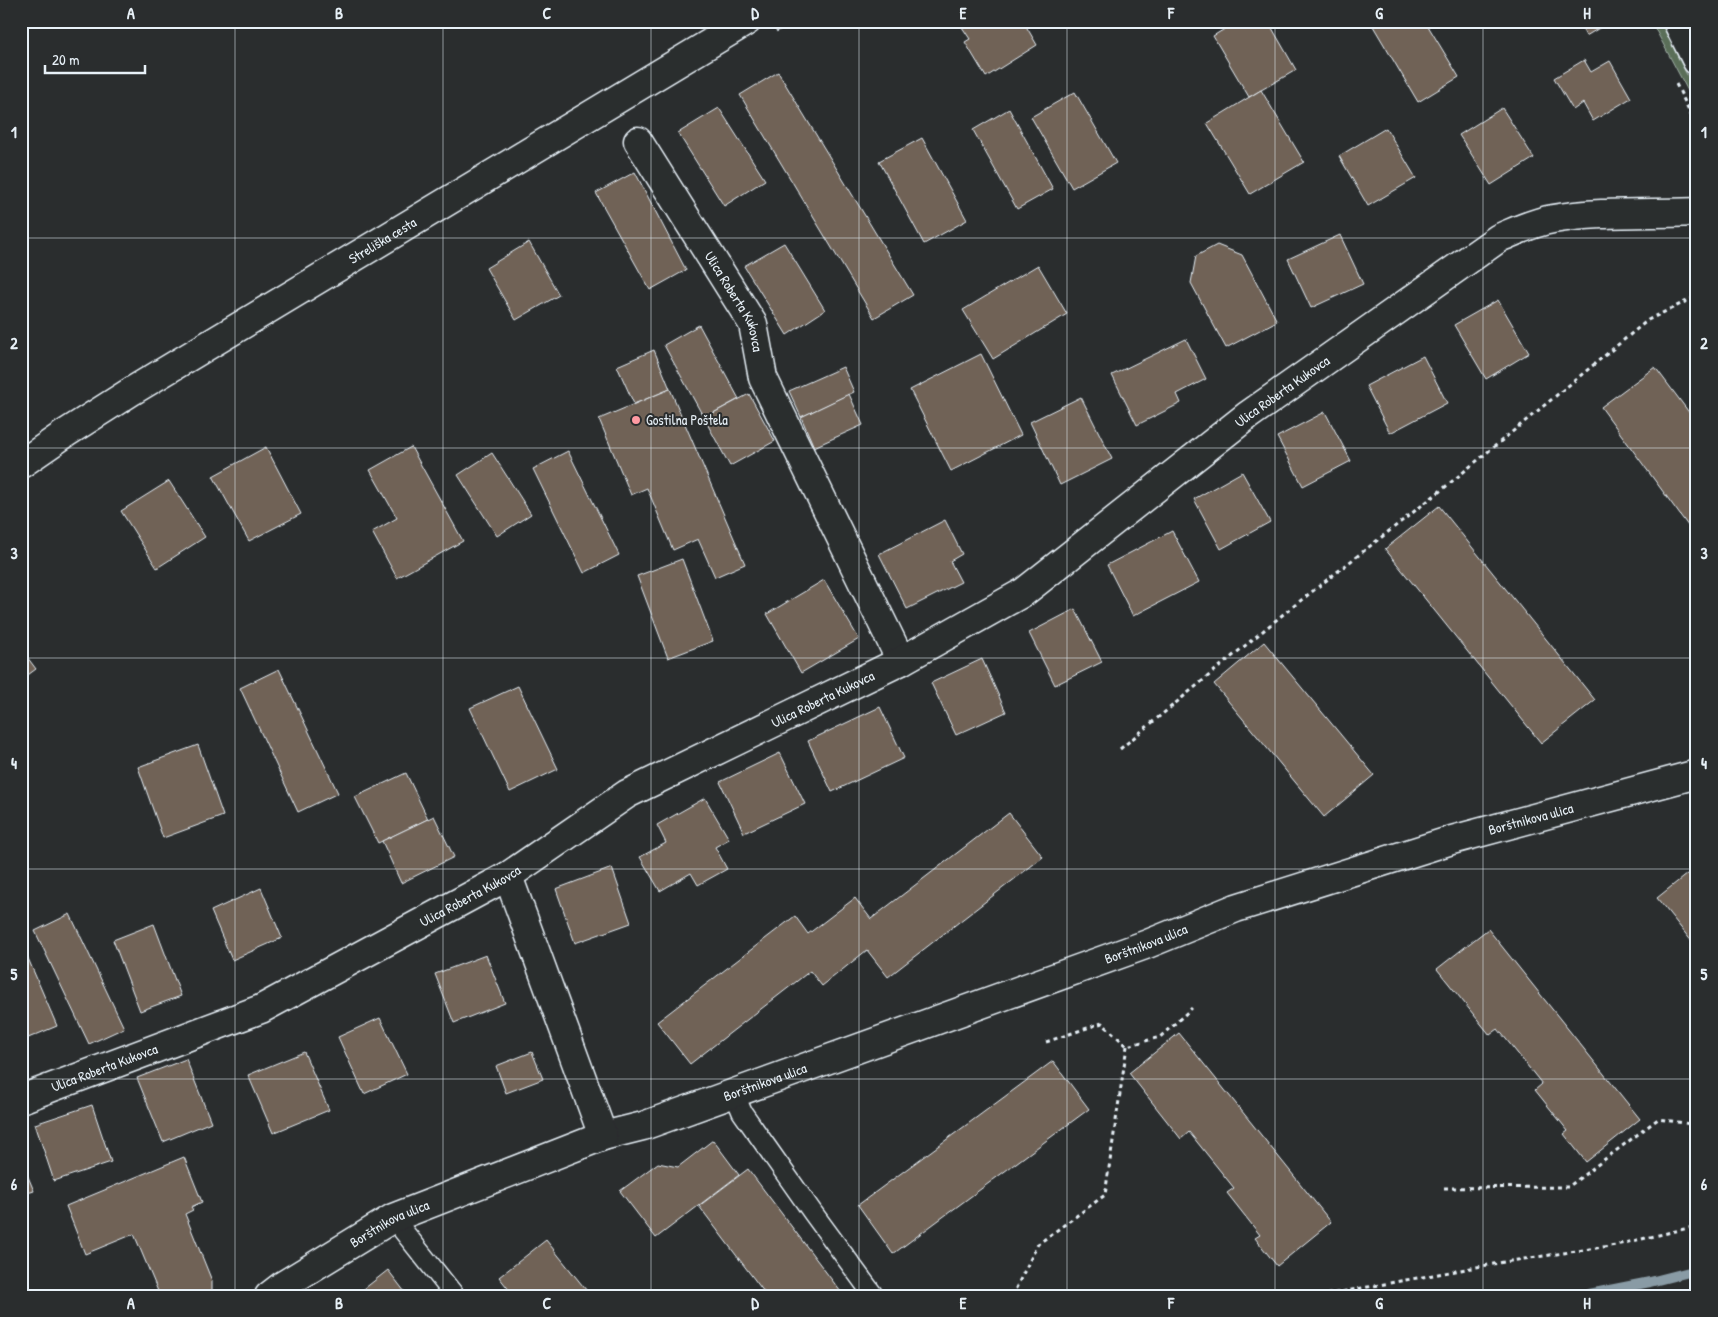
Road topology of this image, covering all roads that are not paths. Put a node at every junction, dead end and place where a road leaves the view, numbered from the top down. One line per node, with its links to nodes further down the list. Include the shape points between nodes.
1 (747, 21): 6 (street, Streliška cesta, via 132,391)
2 (1677, 21): 3 (street)
3 (1697, 61)
4 (638, 141): 7 (street, Ulica Roberta Kukovca, via 753,324 763,378)
5 (1697, 212): 7 (street, Ulica Roberta Kukovca, via 1552,219 1499,238 1247,416 1024,592)
6 (21, 464)
7 (901, 661): 9 (street, Ulica Roberta Kukovca, via 627,794)
8 (1697, 774): 10 (street, Borštnikova ulica, via 1452,840 1236,908 1145,945)
9 (508, 876): 11 (street, Ulica Roberta Kukovca, via 261,1009); 12 (street)
10 (734, 1093): 12 (street, Borštnikova ulica, via 644,1126); 16 (lane, via 742,1112)
11 (21, 1099)
12 (603, 1136): 13 (street, Borštnikova ulica)
13 (394, 1218): 14 (street, Borštnikova ulica); 15 (lane)
14 (269, 1296)
15 (455, 1296)
16 (874, 1296)

